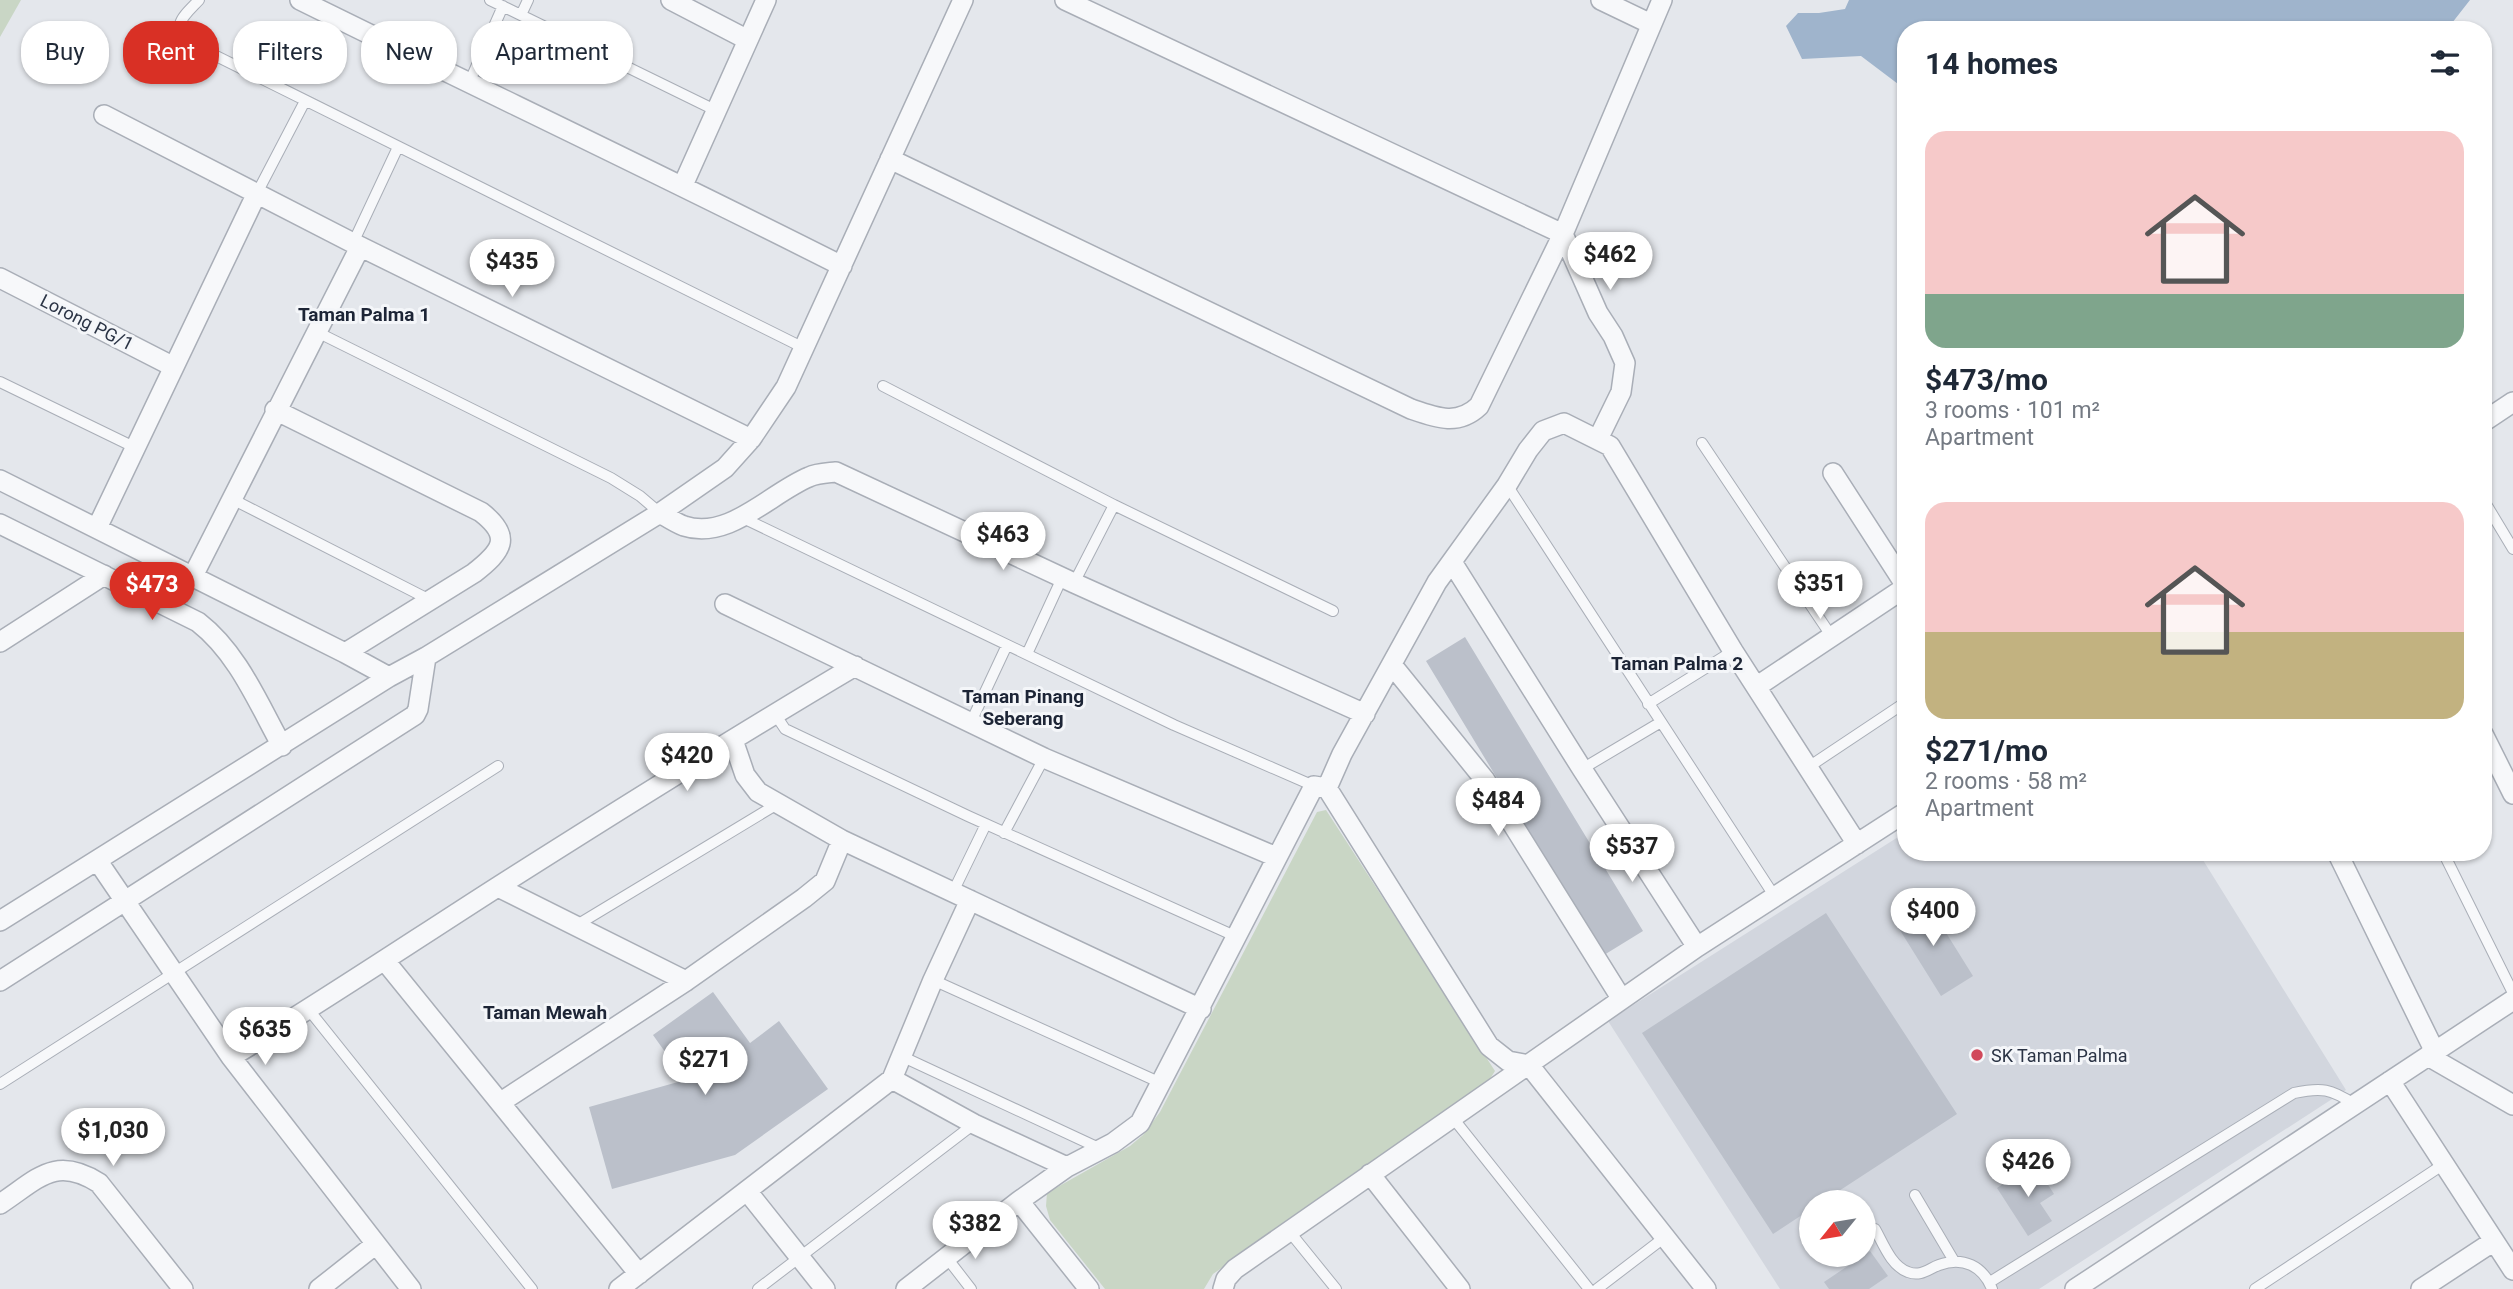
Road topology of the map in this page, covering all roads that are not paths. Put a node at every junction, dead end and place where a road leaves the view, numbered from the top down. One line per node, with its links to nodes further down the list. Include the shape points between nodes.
1 (199, 0): 16 (lane, via 181,20 183,37)
2 (300, 0): 15 (street)
3 (491, 0): 11 (lane)
4 (528, 0): 12 (lane)
5 (671, 0): 14 (street)
6 (766, 0): 14 (street)
7 (963, 0): 20 (street)
8 (1065, 0): 23 (street)
9 (1601, 0): 13 (street)
10 (1662, 0): 13 (street)
11 (503, 6): 12 (lane); 15 (lane)
12 (522, 15): 17 (lane)
13 (1651, 24): 23 (street)
14 (748, 40): 17 (street)
15 (469, 84): 21 (street)
16 (304, 101): 19 (lane); 22 (lane)
17 (717, 111): 21 (street)
18 (104, 115): 22 (street)
19 (398, 146): 24 (lane); 28 (lane)
20 (890, 159): 23 (street, via 1440,419 1458,419 1479,406); 25 (street)
21 (683, 186): 25 (street)
22 (256, 195): 24 (street); 29 (street)
23 (1563, 234): 36 (street, via 1625,363 1621,392)
24 (357, 245): 27 (street); 35 (street)
25 (842, 265): 28 (street)
26 (0, 278): 29 (street, Lorong PG/1)
27 (317, 332): 33 (street); 44 (lane, via 611,478)
28 (804, 348): 35 (street, via 786,387)
29 (174, 367): 38 (street)
30 (0, 382): 38 (lane)
31 (883, 386): 43 (lane)
32 (2513, 402): 34 (street)
33 (275, 411): 42 (street); 56 (street, via 495,522 501,545 494,557)
34 (2492, 416)
35 (751, 439): 44 (street, via 725,468)
36 (1598, 439): 41 (street, via 1564,423 1544,431); 62 (street, via 1610,446)
37 (1702, 443): 59 (lane)
38 (136, 448): 48 (street)
39 (1833, 473): 51 (street)
40 (0, 480): 48 (street)
41 (1507, 485): 50 (street); 70 (lane)
42 (231, 498): 53 (street); 56 (lane)
43 (1114, 505): 54 (lane); 58 (lane)
44 (660, 513): 46 (street, via 685,526 714,528); 65 (street)
45 (2492, 514): 49 (lane)
46 (741, 517): 54 (street, via 803,479 836,472); 61 (lane)
47 (0, 524): 52 (street)
48 (97, 528): 53 (street)
49 (2513, 549)
50 (1452, 562): 66 (street); 82 (street)
51 (1897, 572)
52 (104, 575): 60 (street); 77 (street, via 215,635)
53 (193, 576): 63 (street)
54 (1068, 580): 64 (lane); 73 (street)
55 (1897, 592): 59 (street)
56 (430, 600): 63 (street)
57 (725, 604): 67 (street)
58 (1333, 611)
59 (1832, 638): 69 (street)
60 (0, 642)
61 (1007, 645): 64 (lane); 74 (lane)
62 (1733, 652): 69 (street); 70 (lane)
63 (345, 653): 68 (street)
64 (1027, 654): 84 (lane, via 1174,725)
65 (426, 657): 68 (street); 98 (street, via 415,715)
66 (1392, 665): 73 (street); 109 (street, via 1486,780)
67 (855, 666): 72 (street); 74 (street)
68 (389, 677): 77 (street)
69 (1756, 687): 81 (street)
70 (1648, 704): 75 (lane)
71 (1897, 708): 81 (lane)
72 (775, 714): 76 (street); 87 (lane, via 785,729)
73 (1365, 714): 84 (street)
74 (971, 722): 79 (street)
75 (1661, 722): 82 (lane); 97 (lane)
76 (733, 740): 85 (street, via 745,775 758,792); 95 (street)
77 (282, 746): 92 (street)
78 (2492, 750): 83 (street)
79 (1044, 758): 88 (lane); 91 (street)
80 (498, 766): 104 (lane)
81 (1807, 768): 90 (street)
82 (1582, 769): 102 (street)
83 (2511, 784)
84 (1320, 787): 91 (street); 116 (street, via 1489,1046 1508,1061)
85 (779, 803): 89 (street); 100 (lane)
86 (1897, 818): 90 (street)
87 (986, 824): 88 (lane); 96 (lane)
88 (1004, 833): 101 (lane)
89 (842, 840): 96 (street); 107 (street, via 825,881)
90 (1857, 844): 97 (street)
91 (1276, 858): 101 (street)
92 (97, 860): 98 (street); 99 (street)
93 (2341, 861): 113 (street)
94 (2447, 861): 108 (lane)
95 (498, 887): 100 (street); 103 (street)
96 (962, 896): 105 (street); 111 (street)
97 (1775, 897): 102 (street)
98 (124, 903): 104 (street); 106 (street)
99 (0, 921)
100 (576, 925): 107 (street)
101 (1237, 937): 111 (street)
102 (1697, 947): 109 (street)
103 (385, 961): 112 (street); 121 (street)
104 (175, 974): 115 (street); 120 (lane)
105 (933, 980): 114 (street); 119 (lane)
106 (0, 981)
107 (686, 981): 121 (street)
108 (2513, 993)
109 (1621, 998): 116 (street)
110 (2513, 1000): 113 (street)
111 (1200, 1009): 119 (street)
112 (309, 1010): 115 (street); 148 (lane)
113 (2431, 1054): 118 (street); 123 (street)
114 (901, 1056): 117 (street); 126 (lane)
115 (231, 1057): 138 (street)
116 (1529, 1065): 124 (street); 136 (street)
117 (892, 1079): 125 (street); 130 (street)
118 (2390, 1081): 122 (street); 127 (street)
119 (1161, 1083): 126 (street, via 1140,1123)
120 (0, 1084)
121 (501, 1102): 143 (street)
122 (2354, 1105): 144 (lane, via 2335,1092 2316,1088 2294,1093); 161 (street)
123 (2513, 1105)
124 (1453, 1118): 129 (street); 158 (lane)
125 (974, 1124): 128 (street); 139 (lane)
126 (1101, 1150): 128 (street)
127 (2444, 1164): 137 (street); 162 (lane)
128 (1067, 1167): 132 (street)
129 (1370, 1174): 134 (street); 157 (street)
130 (747, 1191): 139 (street); 143 (street)
131 (1915, 1195): 141 (lane)
132 (1019, 1200): 140 (street); 154 (street)
133 (0, 1203): 145 (street, via 52,1171 83,1173 99,1183)
134 (1289, 1231): 155 (street, via 1235,1269); 156 (lane)
135 (1876, 1231): 141 (lane, via 1891,1258 1906,1272 1921,1274)
136 (1665, 1237): 159 (lane); 160 (street)
137 (2494, 1241): 142 (street); 163 (street)
138 (376, 1244): 146 (street); 147 (street)
139 (800, 1256): 150 (lane); 151 (street)
140 (947, 1258): 152 (street); 153 (lane)
141 (1954, 1261): 144 (lane, via 1975,1265)
142 (2513, 1270)
143 (639, 1273): 149 (street)
144 (1991, 1285)
145 (183, 1289)
146 (319, 1289)
147 (411, 1289)
148 (532, 1289)
149 (619, 1289)
150 (758, 1289)
151 (825, 1289)
152 (906, 1289)
153 (971, 1289)
154 (1089, 1289)
155 (1223, 1289)
156 (1336, 1289)
157 (1460, 1289)
158 (1588, 1289)
159 (1597, 1289)
160 (1706, 1289)
161 (2075, 1289)
162 (2255, 1289)
163 (2421, 1289)

